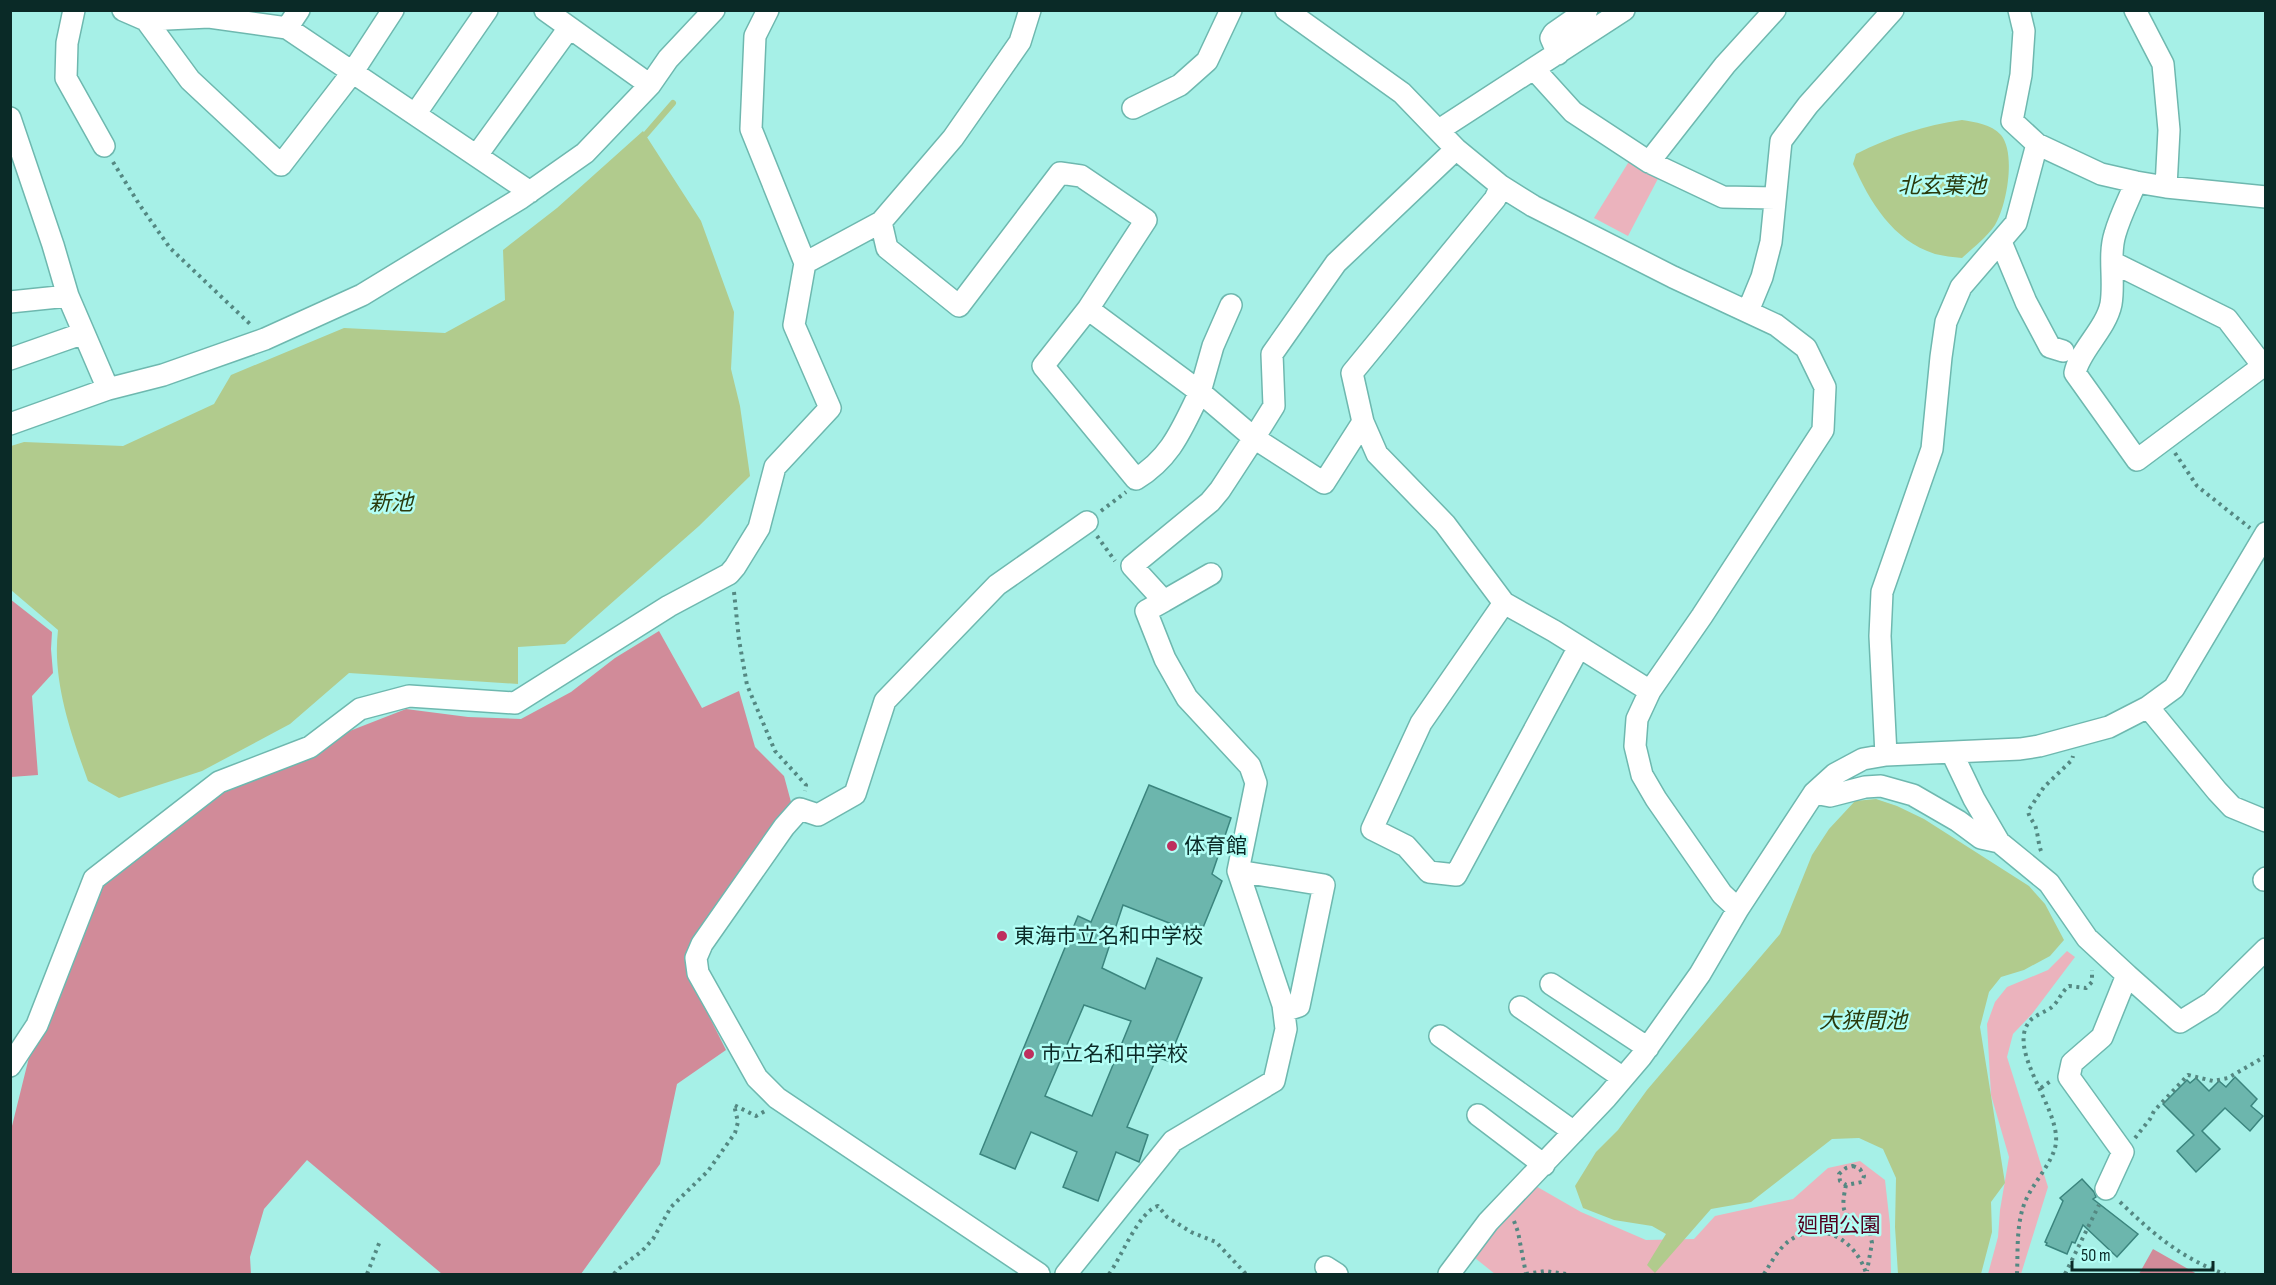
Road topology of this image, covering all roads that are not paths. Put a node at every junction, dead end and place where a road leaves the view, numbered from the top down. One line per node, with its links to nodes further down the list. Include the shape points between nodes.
1 (74, 10): 29 (street, via 67,43 66,78)
2 (123, 10): 18 (street)
3 (393, 10): 22 (street)
4 (486, 10): 25 (street)
5 (545, 10): 19 (street)
6 (714, 10): 23 (street, via 668,59)
7 (768, 10): 42 (street, via 755,36 751,129)
8 (1030, 10): 39 (street, via 1020,42 953,138)
9 (1231, 10): 24 (street, via 1207,61 1180,85)
10 (1286, 10): 27 (street, via 1402,93)
11 (1587, 10): 20 (street, via 1554,33 1551,38)
12 (1624, 10): 20 (street)
13 (1775, 10): 32 (street, via 1725,65)
14 (2019, 10): 28 (street, via 2024,31 2012,121)
15 (2135, 10): 35 (street, via 2163,64 2169,130)
16 (1892, 11): 38 (street, via 1781,141)
17 (293, 19): 18 (street); 22 (street)
18 (146, 20): 22 (street, via 189,80 281,165)
19 (569, 28): 23 (street); 31 (street)
20 (1558, 54): 21 (street)
21 (1534, 69): 27 (street); 32 (street, via 1573,112)
22 (352, 73): 25 (street)
23 (650, 85): 36 (street, via 585,153)
24 (1133, 108)
25 (416, 113): 31 (street)
26 (10, 118): 43 (street)
27 (1439, 129): 30 (street)
28 (2037, 144): 33 (street, via 2101,174); 40 (street, via 2016,223)
29 (104, 146)
30 (1456, 149): 34 (street); 55 (street, via 1336,263 1272,354 1274,406)
31 (477, 155): 36 (street)
32 (1649, 162): 38 (street, via 1723,197)
33 (2136, 182): 35 (street); 41 (street, via 2114,235)
34 (1502, 186): 47 (street, via 1533,206 1673,277); 53 (street, via 1352,373)
35 (2166, 187): 37 (street)
36 (530, 192): 51 (street, via 362,295 265,339 163,375)
37 (2265, 197)
38 (1775, 198): 47 (street, via 1771,242)
39 (881, 222): 42 (street); 46 (street, via 887,248 959,306 1060,173 1082,176 1146,220)
40 (2001, 242): 49 (street, via 2050,347); 65 (street, via 1961,287 1946,322 1932,449 1882,592 1880,636)
41 (2112, 262): 41 (street, via 2111,304 2075,373 2137,460 2263,366 2227,319)
42 (805, 263): 78 (street, via 794,325 830,408 775,467 759,528 729,574 669,606 515,703 409,696 360,709 310,747 219,782 94,879 37,1025)
43 (68, 296): 44 (street); 48 (street)
44 (10, 302)
45 (1232, 305): 52 (street, via 1213,346)
46 (1088, 309): 52 (street); 52 (street, via 1043,366 1136,479 1154,469 1174,444)
47 (1748, 310): 62 (street, via 1806,348 1825,387 1823,429)
48 (84, 333): 50 (street); 51 (street)
49 (2062, 351)
50 (10, 359)
51 (108, 389): 54 (street)
52 (1200, 392): 55 (street)
53 (1363, 422): 55 (street, via 1324,483); 60 (street, via 1377,454 1445,524)
54 (10, 424)
55 (1254, 438): 59 (street, via 1210,502 1132,566)
56 (1087, 522): 84 (street, via 997,585 885,701 855,794 818,815 800,809 757,865 696,958 698,973 757,1078 777,1098)
57 (2264, 535): 63 (street, via 2174,688)
58 (1211, 574): 59 (street)
59 (1164, 601): 69 (street, via 1146,611 1165,659 1187,698 1250,766 1256,783)
60 (1504, 603): 61 (street); 61 (street, via 1421,723 1372,829 1406,846 1429,872 1456,875)
61 (1579, 647): 62 (street)
62 (1650, 691): 70 (street, via 1637,719 1635,746 1642,775 1722,894)
63 (2148, 707): 64 (street, via 2109,727 2020,749); 67 (street, via 2232,807)
64 (1952, 753): 65 (street); 68 (street)
65 (1886, 755): 66 (street, via 1863,759 1835,774)
66 (1814, 793): 68 (street, via 1830,796 1881,786 1913,795 1981,838); 70 (street)
67 (2265, 821)
68 (1998, 842): 72 (street, via 2049,883 2087,938)
69 (1238, 872): 75 (street); 75 (street, via 1324,885 1299,1006)
70 (1738, 909): 77 (street, via 1700,974)
71 (2265, 949): 72 (street, via 2211,1003 2180,1022)
72 (2127, 975): 83 (street, via 2102,1037 2072,1063 2069,1077 2123,1152)
73 (1551, 984): 77 (street)
74 (1520, 1007): 79 (street)
75 (1284, 1011): 85 (street, via 1286,1029 1274,1081 1173,1141)
76 (1440, 1036): 81 (street)
77 (1648, 1048): 79 (street)
78 (10, 1066)
79 (1623, 1078): 81 (street)
80 (1478, 1115): 82 (street)
81 (1574, 1132): 82 (street)
82 (1544, 1165): 86 (street, via 1488,1222)
83 (2106, 1189)
84 (1039, 1275)
85 (1066, 1275)
86 (1449, 1275)

